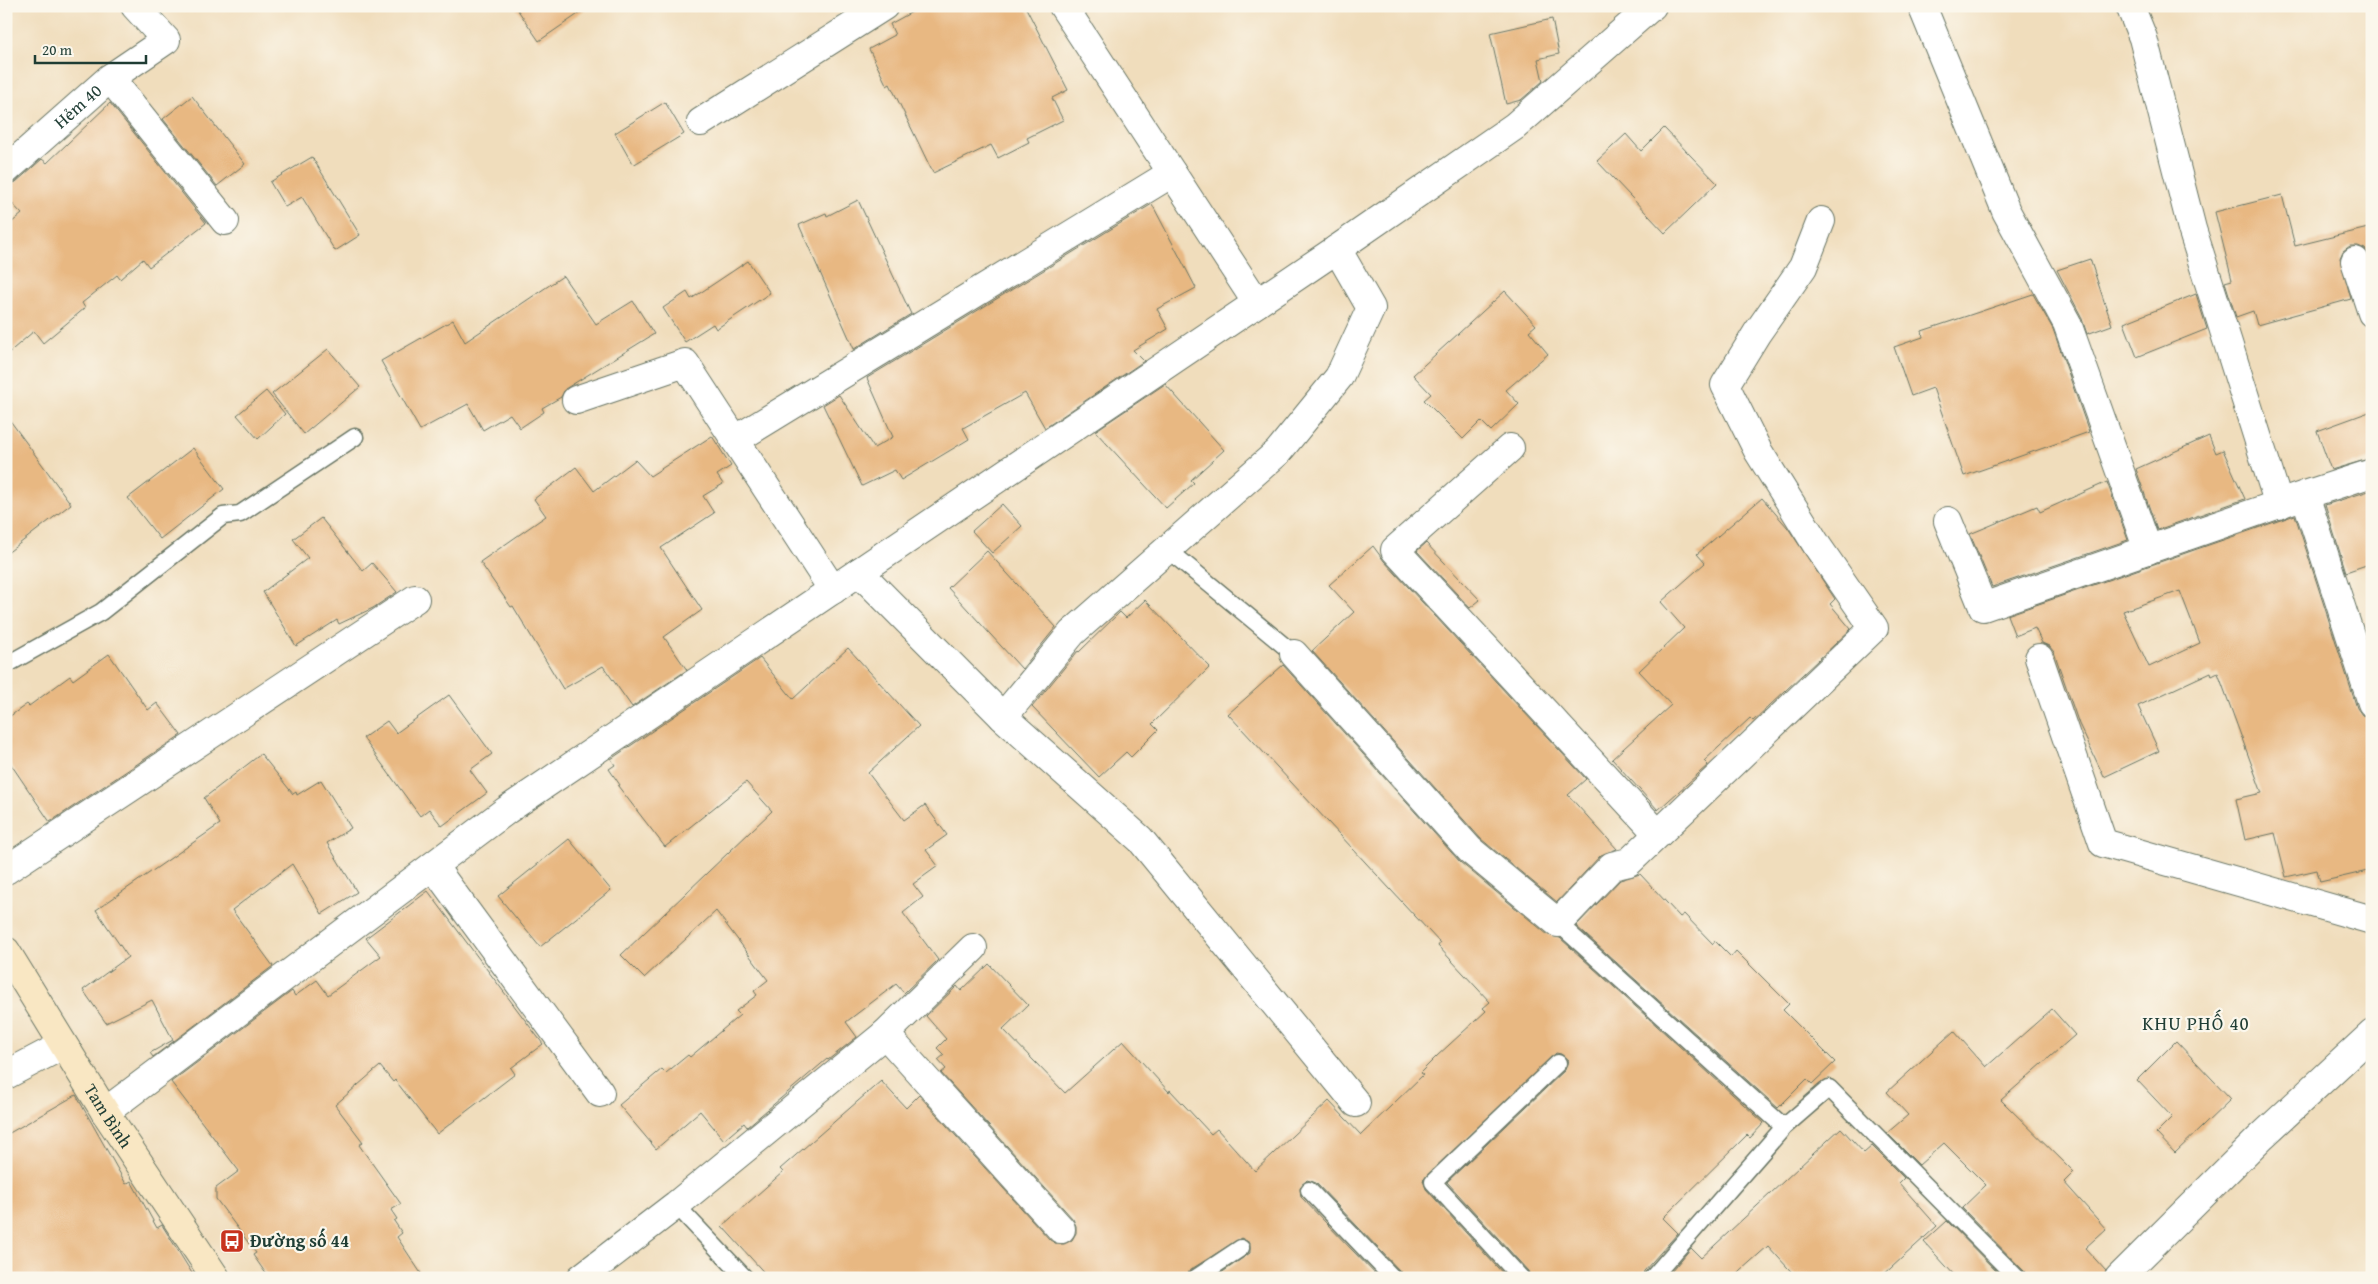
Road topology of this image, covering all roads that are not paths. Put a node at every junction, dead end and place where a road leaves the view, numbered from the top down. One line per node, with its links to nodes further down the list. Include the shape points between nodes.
1 (135, 6): 7 (street, Hẻm 40, via 166,40)
2 (884, 6): 8 (street)
3 (1062, 6): 10 (street)
4 (1652, 6): 13 (street, via 1515,126)
5 (1922, 6): 26 (street, via 2006,211 2067,322)
6 (2130, 6): 23 (street, via 2143,38 2192,229)
7 (110, 78): 9 (street, Hẻm 40); 11 (street)
8 (701, 122)
9 (6, 170)
10 (1172, 173): 15 (street); 19 (street)
11 (225, 221)
12 (1821, 221): 35 (street, via 1803,267 1725,384 1763,459 1874,628)
13 (1337, 249): 15 (street); 25 (street, via 1371,308 1339,377 1278,452)
14 (2355, 261): 16 (street)
15 (1257, 303): 27 (street)
16 (2372, 313)
17 (576, 400): 19 (street, via 685,363)
18 (355, 437): 32 (lane, via 240,514 223,516 101,612)
19 (735, 440): 28 (street)
20 (1510, 448): 35 (street, via 1395,550)
21 (2372, 473): 22 (street)
22 (2305, 495): 23 (street); 33 (street)
23 (2279, 505): 26 (street)
24 (1948, 521): 26 (street, via 1983,607)
25 (1167, 549): 30 (lane); 34 (street, via 1072,633)
26 (2148, 550)
27 (859, 572): 28 (street); 34 (street)
28 (833, 590): 36 (street, via 507,810)
29 (415, 599): 37 (street)
30 (1294, 654): 39 (street, via 1470,850)
31 (2040, 658): 38 (street, via 2103,843)
32 (6, 665)
33 (2372, 703)
34 (1004, 717): 48 (street, via 1140,839)
35 (1658, 834): 39 (street, via 1629,862 1612,866)
36 (433, 866): 47 (street); 49 (street)
37 (6, 870)
38 (2372, 920)
39 (1558, 923): 50 (lane)
40 (973, 948): 42 (street)
41 (6, 951): 44 (main road, Tam Bình)
42 (885, 1034): 52 (street); 53 (street)
43 (2372, 1034): 63 (street, via 2260,1138)
44 (62, 1045): 46 (street); 49 (main road, Tam Bình)
45 (1558, 1063): 60 (lane, via 1433,1182)
46 (6, 1075)
47 (600, 1093)
48 (1356, 1103)
49 (105, 1112): 55 (main road, Tam Bình)
50 (1784, 1127): 61 (lane); 62 (lane, via 1829,1088)
51 (1309, 1190): 59 (lane)
52 (676, 1205): 56 (street); 57 (lane)
53 (1061, 1230)
54 (1240, 1248): 58 (lane)
55 (216, 1278)
56 (582, 1278)
57 (745, 1278)
58 (1196, 1278)
59 (1393, 1278)
60 (1521, 1278)
61 (1652, 1278)
62 (2018, 1278)
63 (2119, 1278)

